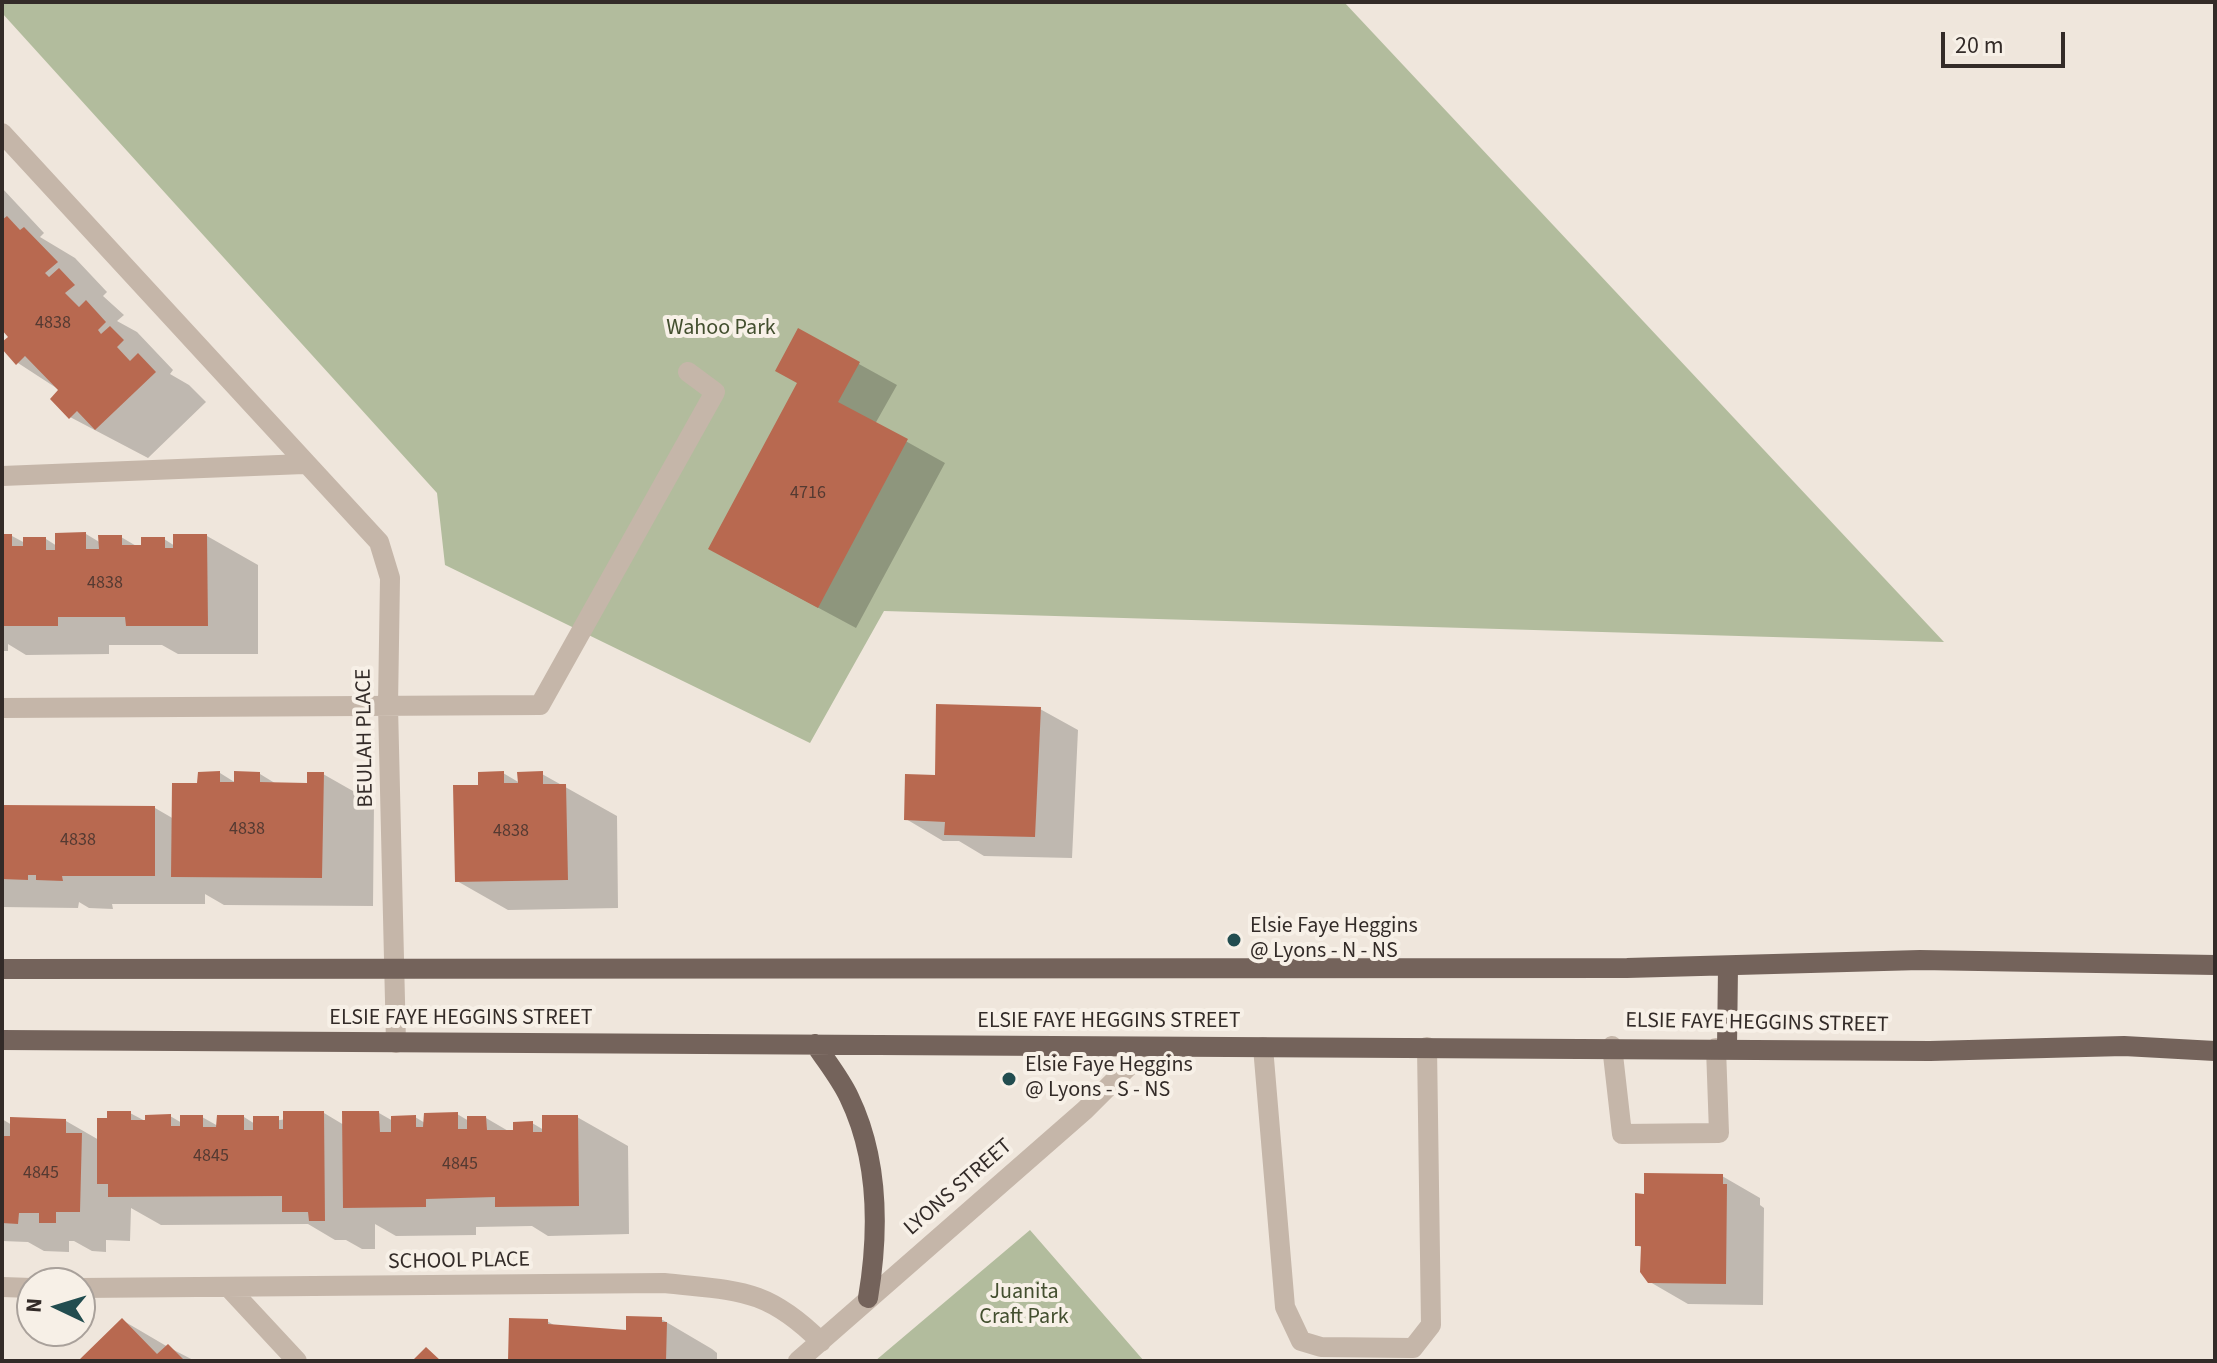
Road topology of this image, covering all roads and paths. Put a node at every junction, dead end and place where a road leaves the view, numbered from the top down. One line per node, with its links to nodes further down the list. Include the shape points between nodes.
1 (2, 133): 3 (street, BEULAH PLACE)
2 (688, 372): 5 (street, via 715,392 540,705)
3 (304, 464): 4 (street); 5 (street, BEULAH PLACE, via 379,542 390,578)
4 (2, 476)
5 (388, 706): 6 (street); 9 (street, BEULAH PLACE)
6 (2, 708)
7 (2215, 965): 8 (main road, via 1920,960)
8 (1728, 967): 9 (main road); 18 (main road)
9 (396, 968): 10 (main road); 12 (street, BEULAH PLACE)
10 (2, 969)
11 (2, 1040): 12 (main road, ELSIE FAYE HEGGINS STREET)
12 (396, 1043): 13 (main road, ELSIE FAYE HEGGINS STREET)
13 (815, 1044): 15 (main road, ELSIE FAYE HEGGINS STREET); 22 (main road, via 863,1129 877,1246)
14 (1612, 1046): 17 (main road, ELSIE FAYE HEGGINS STREET); 18 (main road, ELSIE FAYE HEGGINS STREET); 18 (street, via 1622,1134 1719,1133)
15 (1148, 1047): 16 (main road, ELSIE FAYE HEGGINS STREET); 22 (street, LYONS STREET, via 1085,1110)
16 (1263, 1047): 17 (main road, ELSIE FAYE HEGGINS STREET); 17 (street, via 1285,1307 1301,1341 1321,1347 1413,1348 1431,1325)
17 (1427, 1047)
18 (1721, 1048): 19 (main road, ELSIE FAYE HEGGINS STREET, via 1930,1051 2124,1046)
19 (2215, 1051)
20 (96, 1288): 21 (street, SCHOOL PLACE)
21 (230, 1289): 23 (street, SCHOOL PLACE, via 664,1283 751,1292 798,1320); 24 (street)
22 (868, 1298): 23 (street, LYONS STREET)
23 (821, 1342): 25 (street, LYONS STREET)
24 (297, 1361)
25 (798, 1361)

